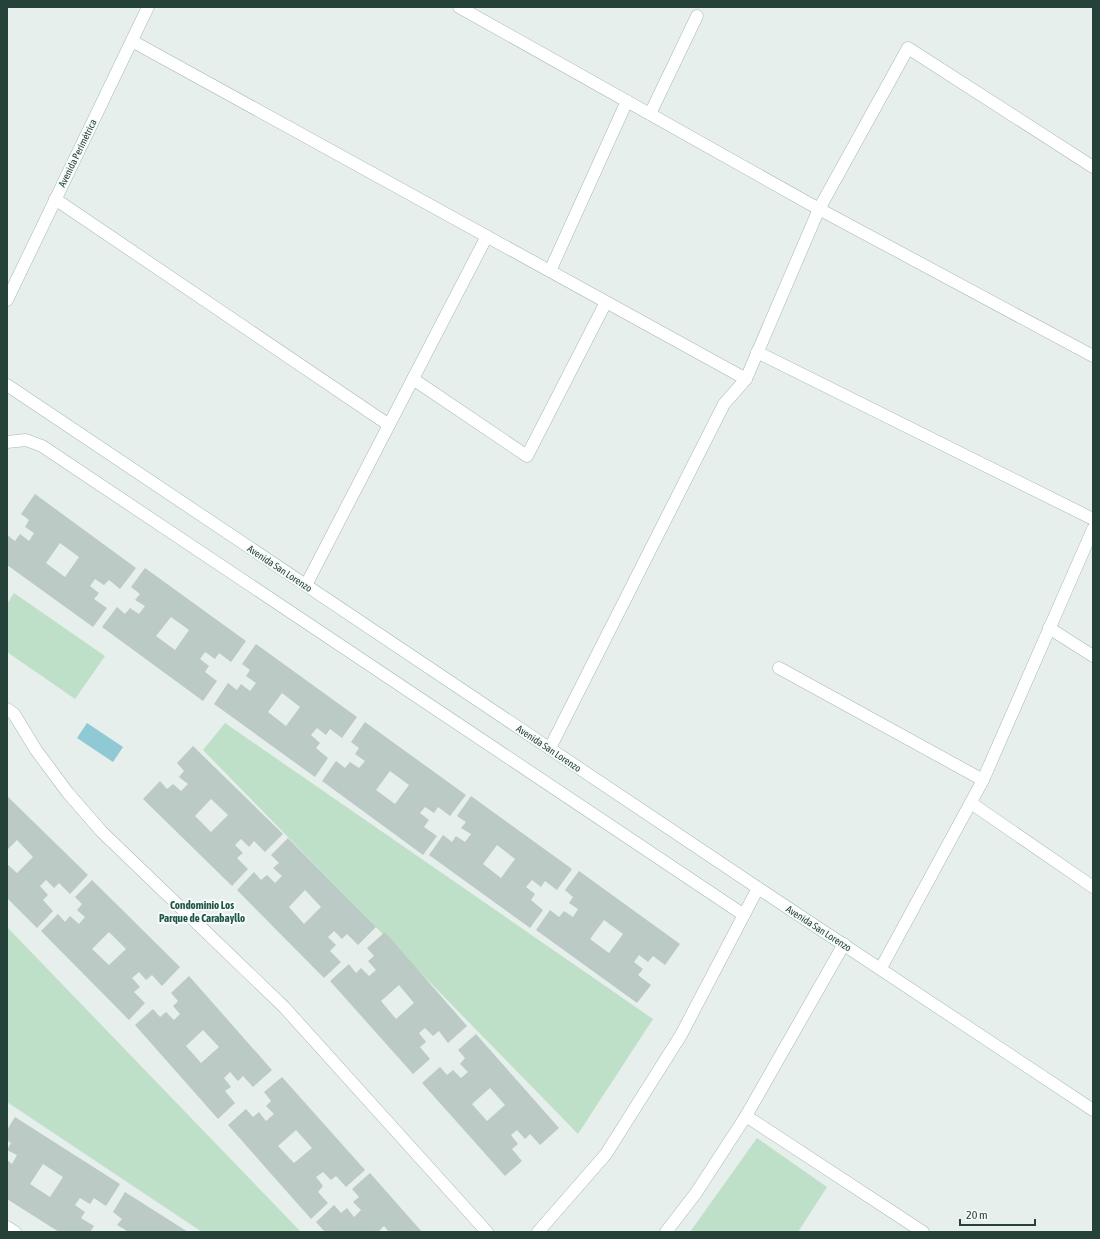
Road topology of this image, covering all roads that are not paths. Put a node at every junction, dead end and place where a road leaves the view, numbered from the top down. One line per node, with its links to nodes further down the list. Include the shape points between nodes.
1 (148, 7): 4 (street, Avenida Perimétrica)
2 (459, 7): 5 (street)
3 (697, 16): 6 (street)
4 (132, 41): 8 (street, Avenida Perimétrica); 10 (street)
5 (627, 101): 6 (street); 11 (street)
6 (650, 114): 9 (street)
7 (1093, 167): 9 (street, via 908,48)
8 (55, 199): 12 (street, Avenida Perimétrica); 19 (street)
9 (819, 209): 14 (street); 15 (street)
10 (487, 236): 11 (street); 17 (street)
11 (550, 271): 13 (street)
12 (7, 300)
13 (606, 302): 16 (street); 17 (street, via 527,456)
14 (757, 352): 16 (street); 21 (street)
15 (1093, 356)
16 (746, 379): 28 (street, via 724,404)
17 (413, 380): 19 (street)
18 (7, 385): 23 (street, Avenida San Lorenzo)
19 (389, 425): 23 (street)
20 (7, 442): 33 (street, via 26,440 42,446)
21 (1093, 518)
22 (1093, 529): 24 (street)
23 (306, 585): 28 (street, Avenida San Lorenzo)
24 (1049, 628): 25 (street); 29 (street)
25 (1093, 656)
26 (779, 668): 29 (street)
27 (7, 709): 40 (street, via 14,714 36,750 68,793 102,832 284,1007)
28 (550, 748): 32 (street, Avenida San Lorenzo)
29 (983, 780): 30 (street)
30 (971, 803): 31 (street); 35 (street)
31 (1093, 887)
32 (758, 888): 33 (street); 34 (street, Avenida San Lorenzo)
33 (744, 916): 41 (street, via 682,1035 606,1154)
34 (844, 944): 35 (street, Avenida San Lorenzo); 37 (street)
35 (881, 968): 36 (street, Avenida San Lorenzo)
36 (1093, 1110)
37 (746, 1116): 42 (street, via 696,1193); 43 (street)
38 (7, 1227): 39 (street)
39 (15, 1232)
40 (487, 1232)
41 (538, 1232)
42 (666, 1232)
43 (923, 1232)

